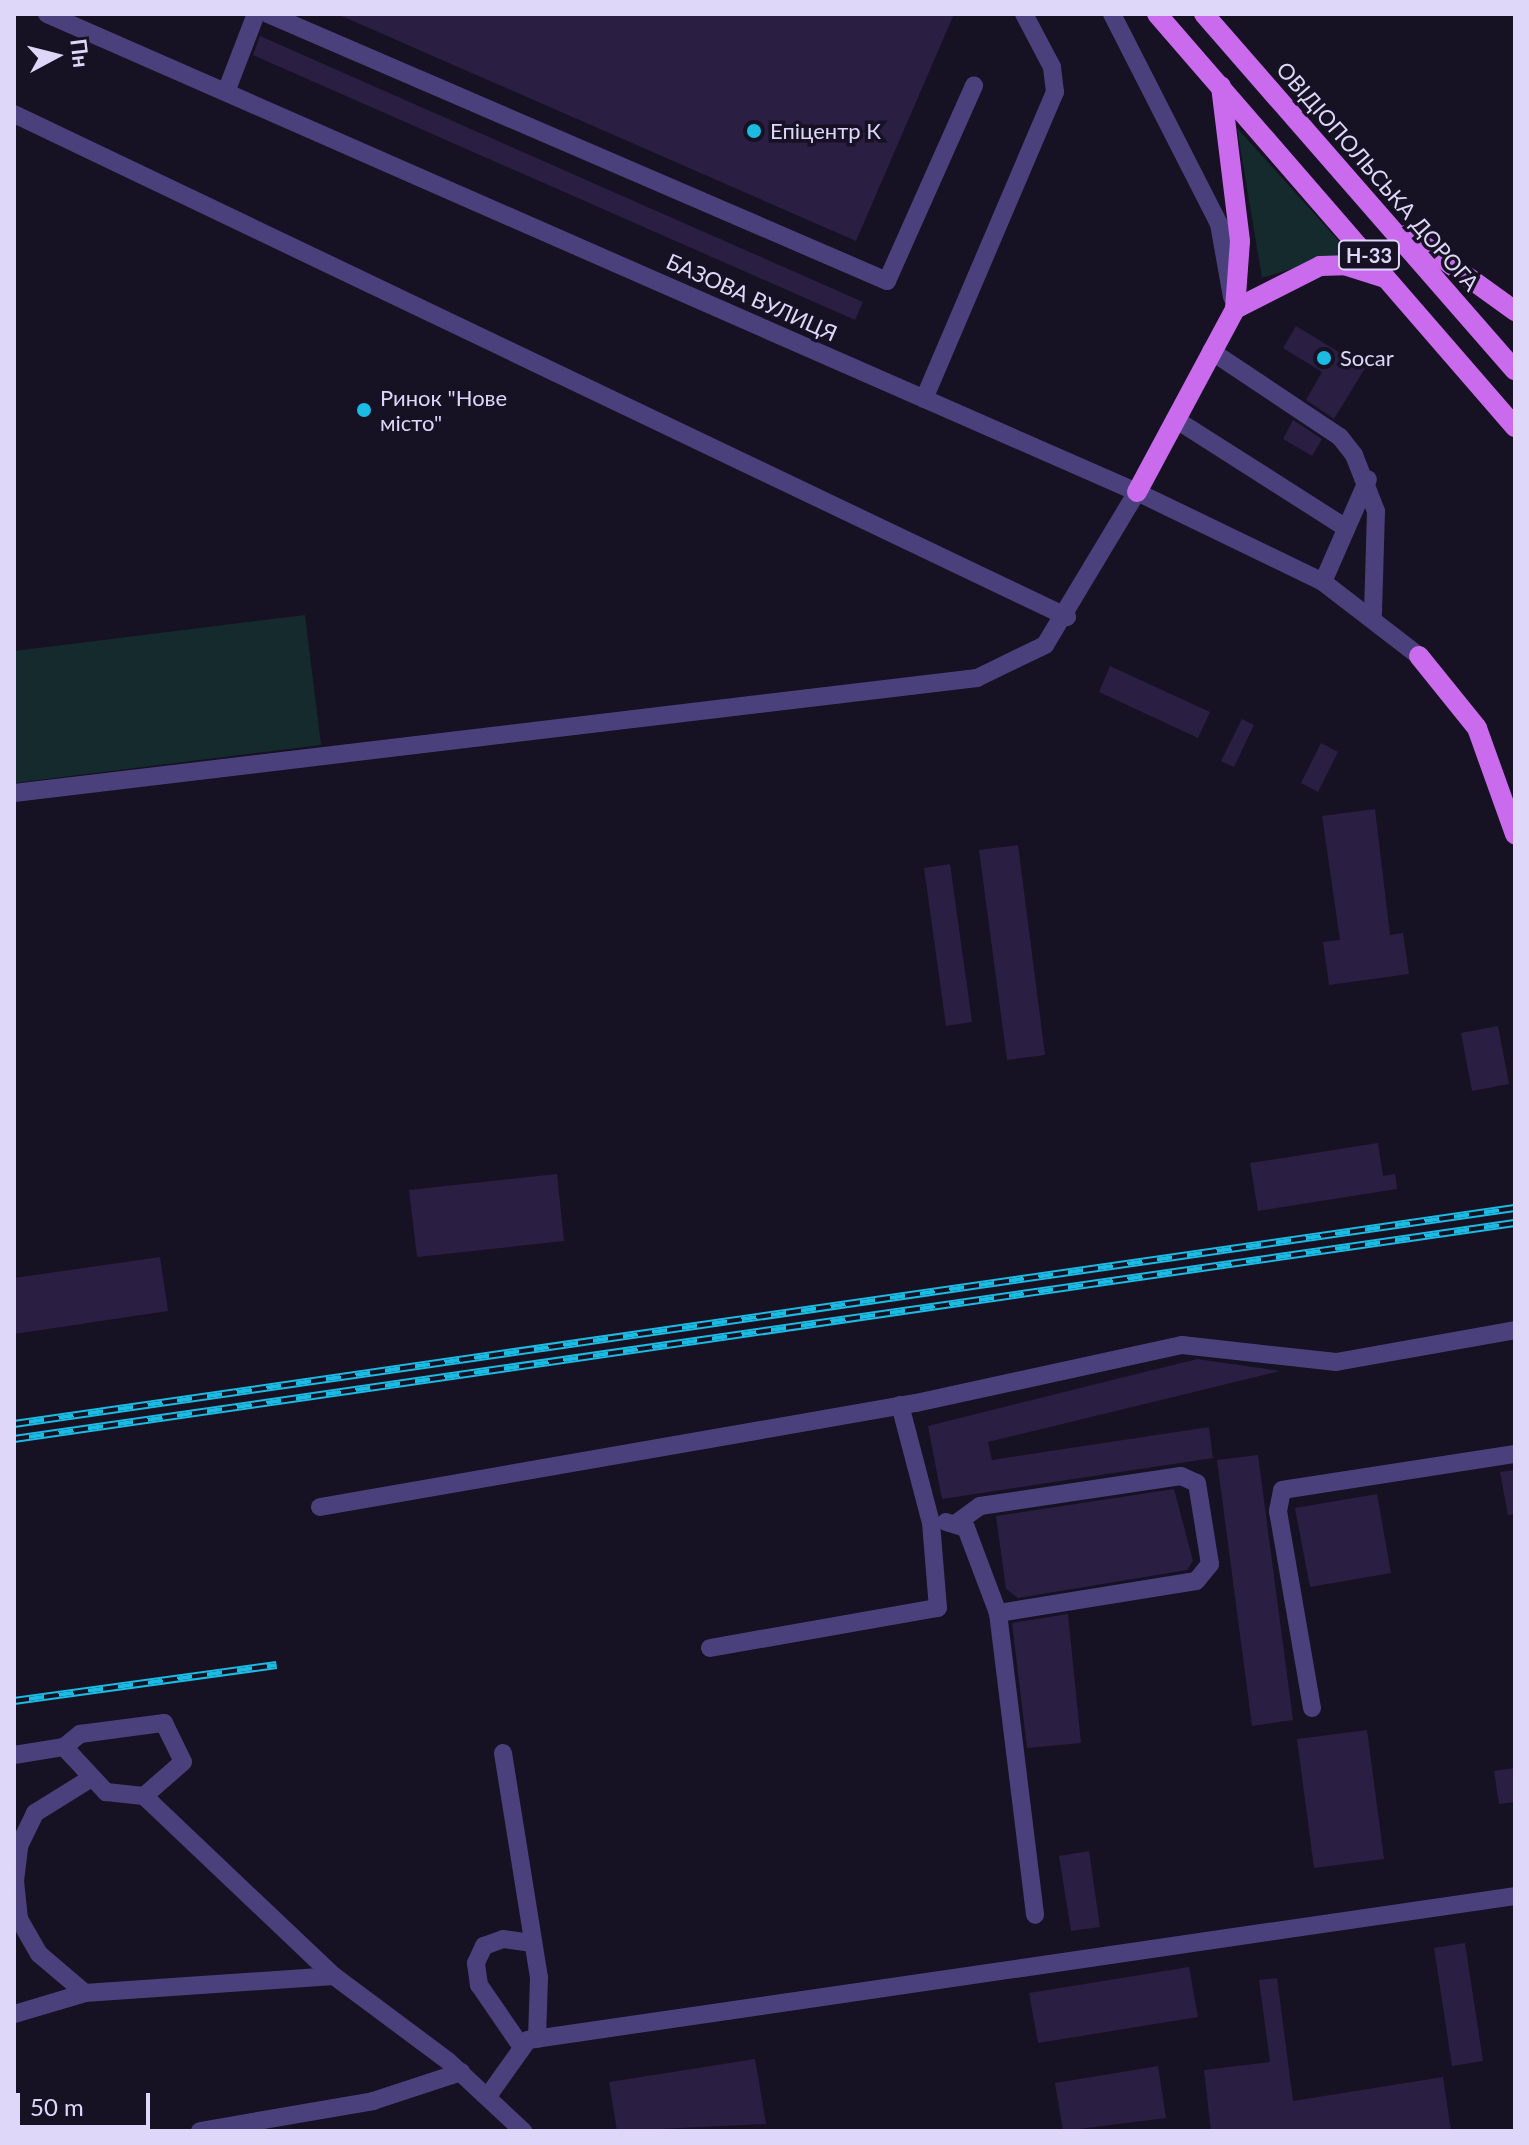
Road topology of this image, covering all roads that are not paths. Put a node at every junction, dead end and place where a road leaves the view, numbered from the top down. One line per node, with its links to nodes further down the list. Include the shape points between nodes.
1 (48, 14): 9 (street, БАЗОВА ВУЛИЦЯ)
2 (87, 14): 9 (street)
3 (256, 14): 12 (street)
4 (268, 14): 10 (street, via 887,281)
5 (1024, 14): 20 (street, via 1052,67 1053,102)
6 (1112, 14): 16 (street, via 1219,224)
7 (1157, 14): 11 (main road, Н-33)
8 (1204, 14): 14 (main road, ОВІДІОПОЛЬСЬКА ДОРОГА / Н-33)
9 (99, 35): 12 (street, БАЗОВА ВУЛИЦЯ)
10 (974, 86)
11 (1221, 86): 15 (main road, Н-33); 16 (main road, via 1240,241)
12 (226, 92): 20 (street, БАЗОВА ВУЛИЦЯ)
13 (14, 114): 28 (street)
14 (1381, 216): 17 (main road); 19 (main road, ОВІДІОПОЛЬСЬКА ДОРОГА / Н-33)
15 (1394, 282): 16 (main road, via 1369,270 1320,266); 22 (main road, Н-33)
16 (1235, 309): 18 (main road)
17 (1515, 311)
18 (1211, 351): 21 (main road); 23 (street, via 1340,437)
19 (1515, 370)
20 (924, 399): 24 (street, БАЗОВА ВУЛИЦЯ)
21 (1175, 419): 24 (main road); 25 (street)
22 (1515, 427)
23 (1368, 479): 25 (street); 27 (street, via 1376,511)
24 (1137, 492): 26 (street, БАЗОВА ВУЛИЦЯ); 28 (street)
25 (1346, 528): 26 (street)
26 (1323, 582): 27 (street, БАЗОВА ВУЛИЦЯ)
27 (1373, 614): 29 (street, БАЗОВА ВУЛИЦЯ)
28 (1067, 617): 30 (street, via 1017,665 977,678)
29 (1419, 656): 31 (main road, via 1477,728)
30 (14, 793)
31 (1515, 834)
32 (1515, 1330): 33 (street, via 1336,1362 1182,1345)
33 (900, 1405): 35 (street); 37 (street)
34 (1515, 1454): 40 (street, via 1282,1490 1278,1511)
35 (320, 1507)
36 (958, 1522): 37 (street); 38 (street); 38 (street, via 980,1506 1181,1476 1197,1483 1210,1564 1196,1581)
37 (931, 1523): 39 (street, via 941,1598 927,1615)
38 (998, 1613): 47 (street)
39 (710, 1648)
40 (1312, 1708)
41 (64, 1747): 43 (street); 44 (street); 45 (street, via 80,1734 164,1723 183,1762)
42 (503, 1753): 48 (street)
43 (14, 1755)
44 (88, 1780): 45 (street, via 106,1792); 50 (street, via 35,1813 19,1846 15,1881 19,1919 39,1954)
45 (144, 1796): 49 (street)
46 (1515, 1896): 52 (street)
47 (1035, 1915)
48 (531, 1943): 52 (street); 52 (street, via 503,1939 484,1946 476,1963 479,1985)
49 (334, 1976): 50 (street); 53 (street)
50 (85, 1993): 51 (street)
51 (14, 2014)
52 (529, 2042): 54 (street)
53 (461, 2072): 54 (street); 55 (street, via 373,2101)
54 (488, 2096): 56 (street)
55 (200, 2131)
56 (523, 2131)

